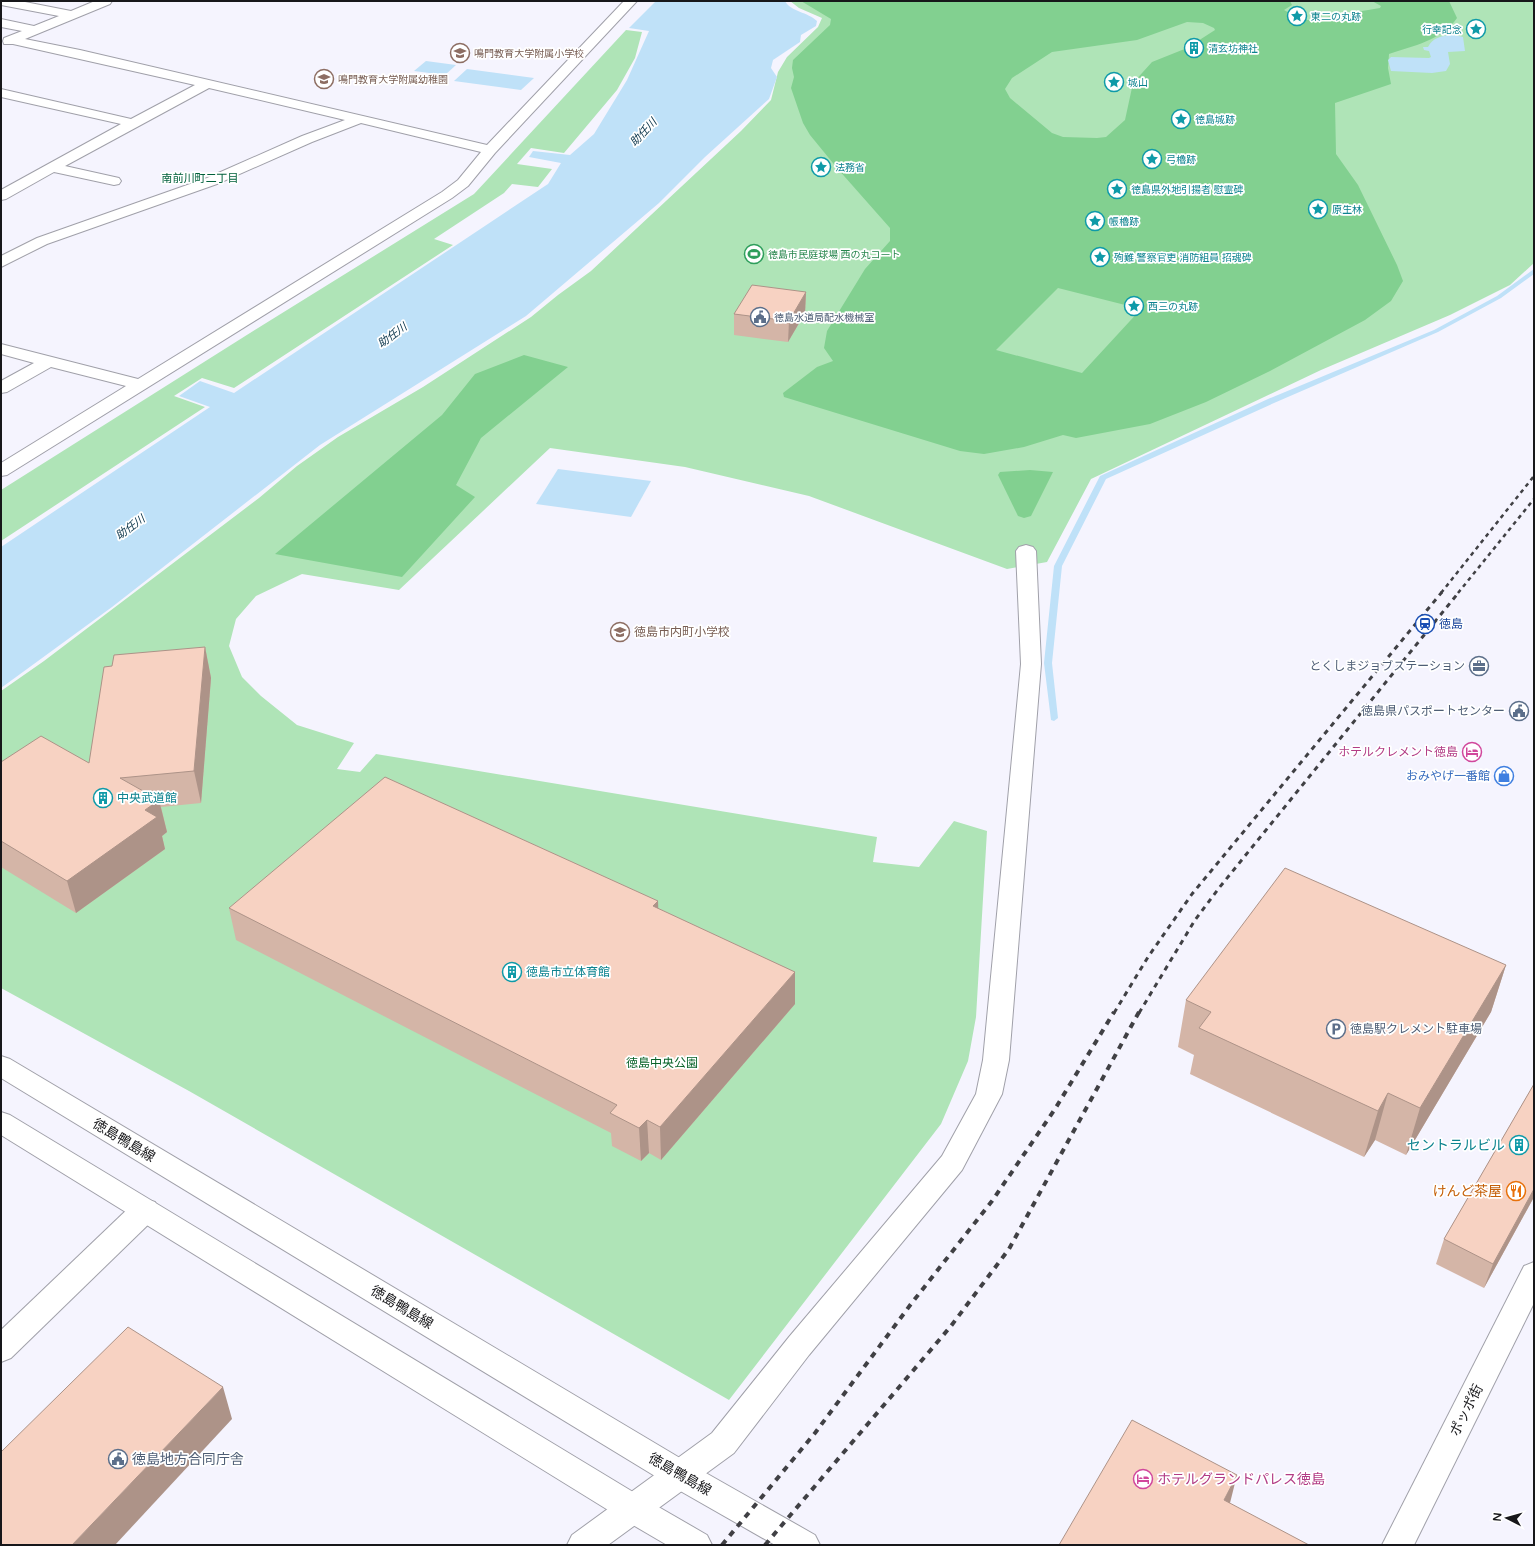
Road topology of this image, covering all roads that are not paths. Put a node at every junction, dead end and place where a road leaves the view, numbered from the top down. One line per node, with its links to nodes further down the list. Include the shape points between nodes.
1 (1, 1): 4 (street)
2 (106, 1): 4 (street)
3 (631, 1): 12 (street)
4 (73, 15): 6 (street)
5 (1, 23): 6 (street)
6 (35, 30): 7 (street)
7 (6, 42): 8 (street)
8 (207, 84): 10 (street); 11 (street)
9 (3, 94): 11 (street)
10 (360, 119): 12 (street); 16 (street, via 307,139 212,181 42,241)
11 (132, 123): 13 (street)
12 (490, 150): 19 (street, via 463,183 447,195)
13 (52, 167): 14 (street); 15 (street)
14 (114, 181)
15 (1, 196)
16 (1, 262)
17 (1, 349): 18 (street)
18 (49, 361): 19 (street); 20 (street)
19 (141, 385): 21 (street)
20 (1, 388)
21 (1, 472)
22 (1026, 551): 28 (street, via 1031,664 996,1060 989,1094 952,1163 799,1346 721,1445)
23 (1, 1066): 28 (street, 徳島鴨島線)
24 (1, 1122): 25 (street)
25 (145, 1210): 27 (street); 29 (street)
26 (1534, 1274): 33 (street, ポッポ街)
27 (1, 1349)
28 (679, 1474): 29 (street); 32 (street, 徳島鴨島線)
29 (632, 1508): 30 (street); 31 (street)
30 (583, 1545)
31 (696, 1545)
32 (804, 1545)
33 (1398, 1545)

